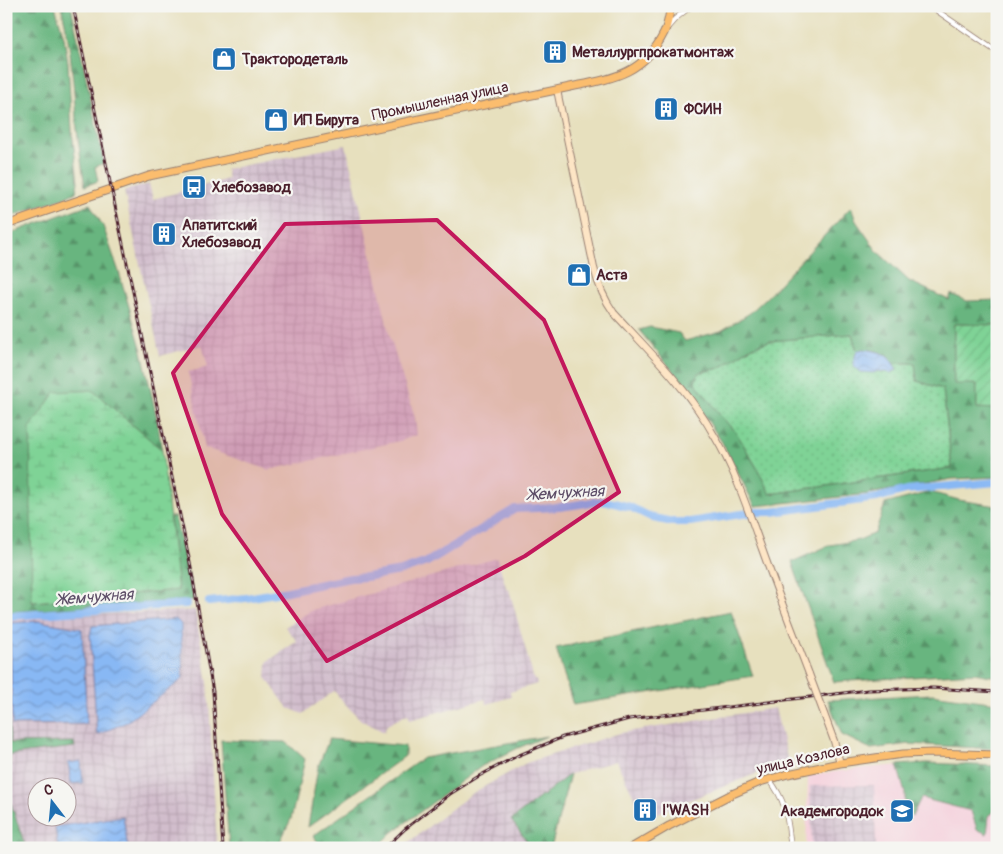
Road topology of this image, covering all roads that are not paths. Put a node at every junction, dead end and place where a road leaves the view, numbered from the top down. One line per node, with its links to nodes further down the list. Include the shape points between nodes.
1 (671, 6): 4 (main road, Промышленная улица)
2 (691, 6): 4 (street)
3 (930, 6): 5 (street)
4 (665, 31): 6 (main road, Промышленная улица, via 653,51 632,69 619,76)
5 (997, 52)
6 (557, 90): 7 (main road, Промышленная улица, via 149,176); 9 (main road, bridge, via 600,288 614,313 676,381 715,436 742,496)
7 (6, 225)
8 (997, 755): 9 (main road, улица Козлова, via 903,754)
9 (840, 763): 10 (main road, улица Козлова)
10 (768, 779): 11 (main road, улица Козлова, via 730,795); 12 (street, via 785,807)
11 (631, 848)
12 (791, 848)

